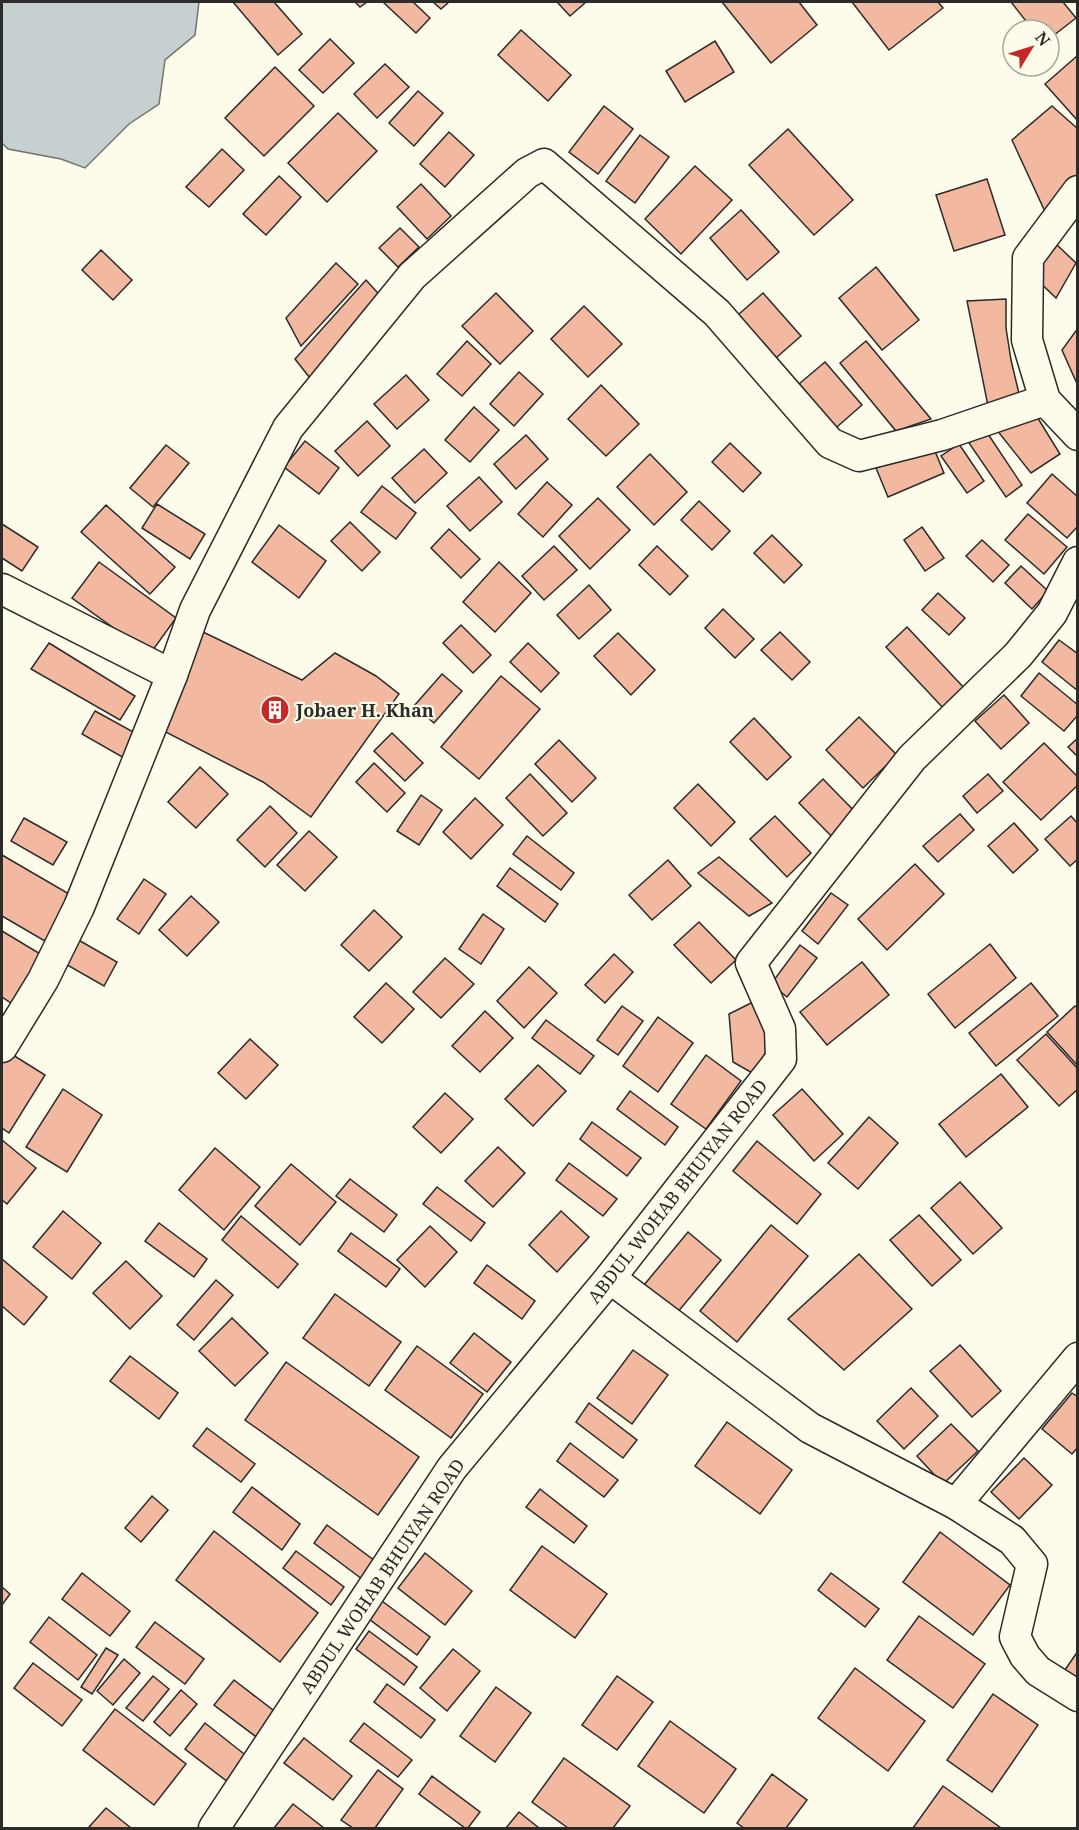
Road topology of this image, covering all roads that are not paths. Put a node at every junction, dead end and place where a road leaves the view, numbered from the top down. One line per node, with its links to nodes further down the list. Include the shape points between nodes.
1 (1077, 191): 2 (street, via 1028,258 1027,340)
2 (1045, 400): 3 (street); 6 (street, via 942,435 859,456 830,443 717,312 544,164 506,190 412,276 288,428 195,610)
3 (1077, 435)
4 (1077, 562): 8 (street, ABDUL WOHAB BHUIYAN ROAD, via 1052,613 1018,655 912,758 751,963 780,1029 781,1059)
5 (2, 589): 6 (street)
6 (172, 675): 7 (street, via 79,907 43,980)
7 (2, 1047)
8 (610, 1278): 10 (street, via 810,1428); 12 (street, ABDUL WOHAB BHUIYAN ROAD, via 452,1468)
9 (1077, 1358): 10 (street)
10 (956, 1504): 11 (street, via 1012,1540 1032,1564 1015,1637 1024,1656 1038,1671)
11 (1077, 1696)
12 (214, 1828)

